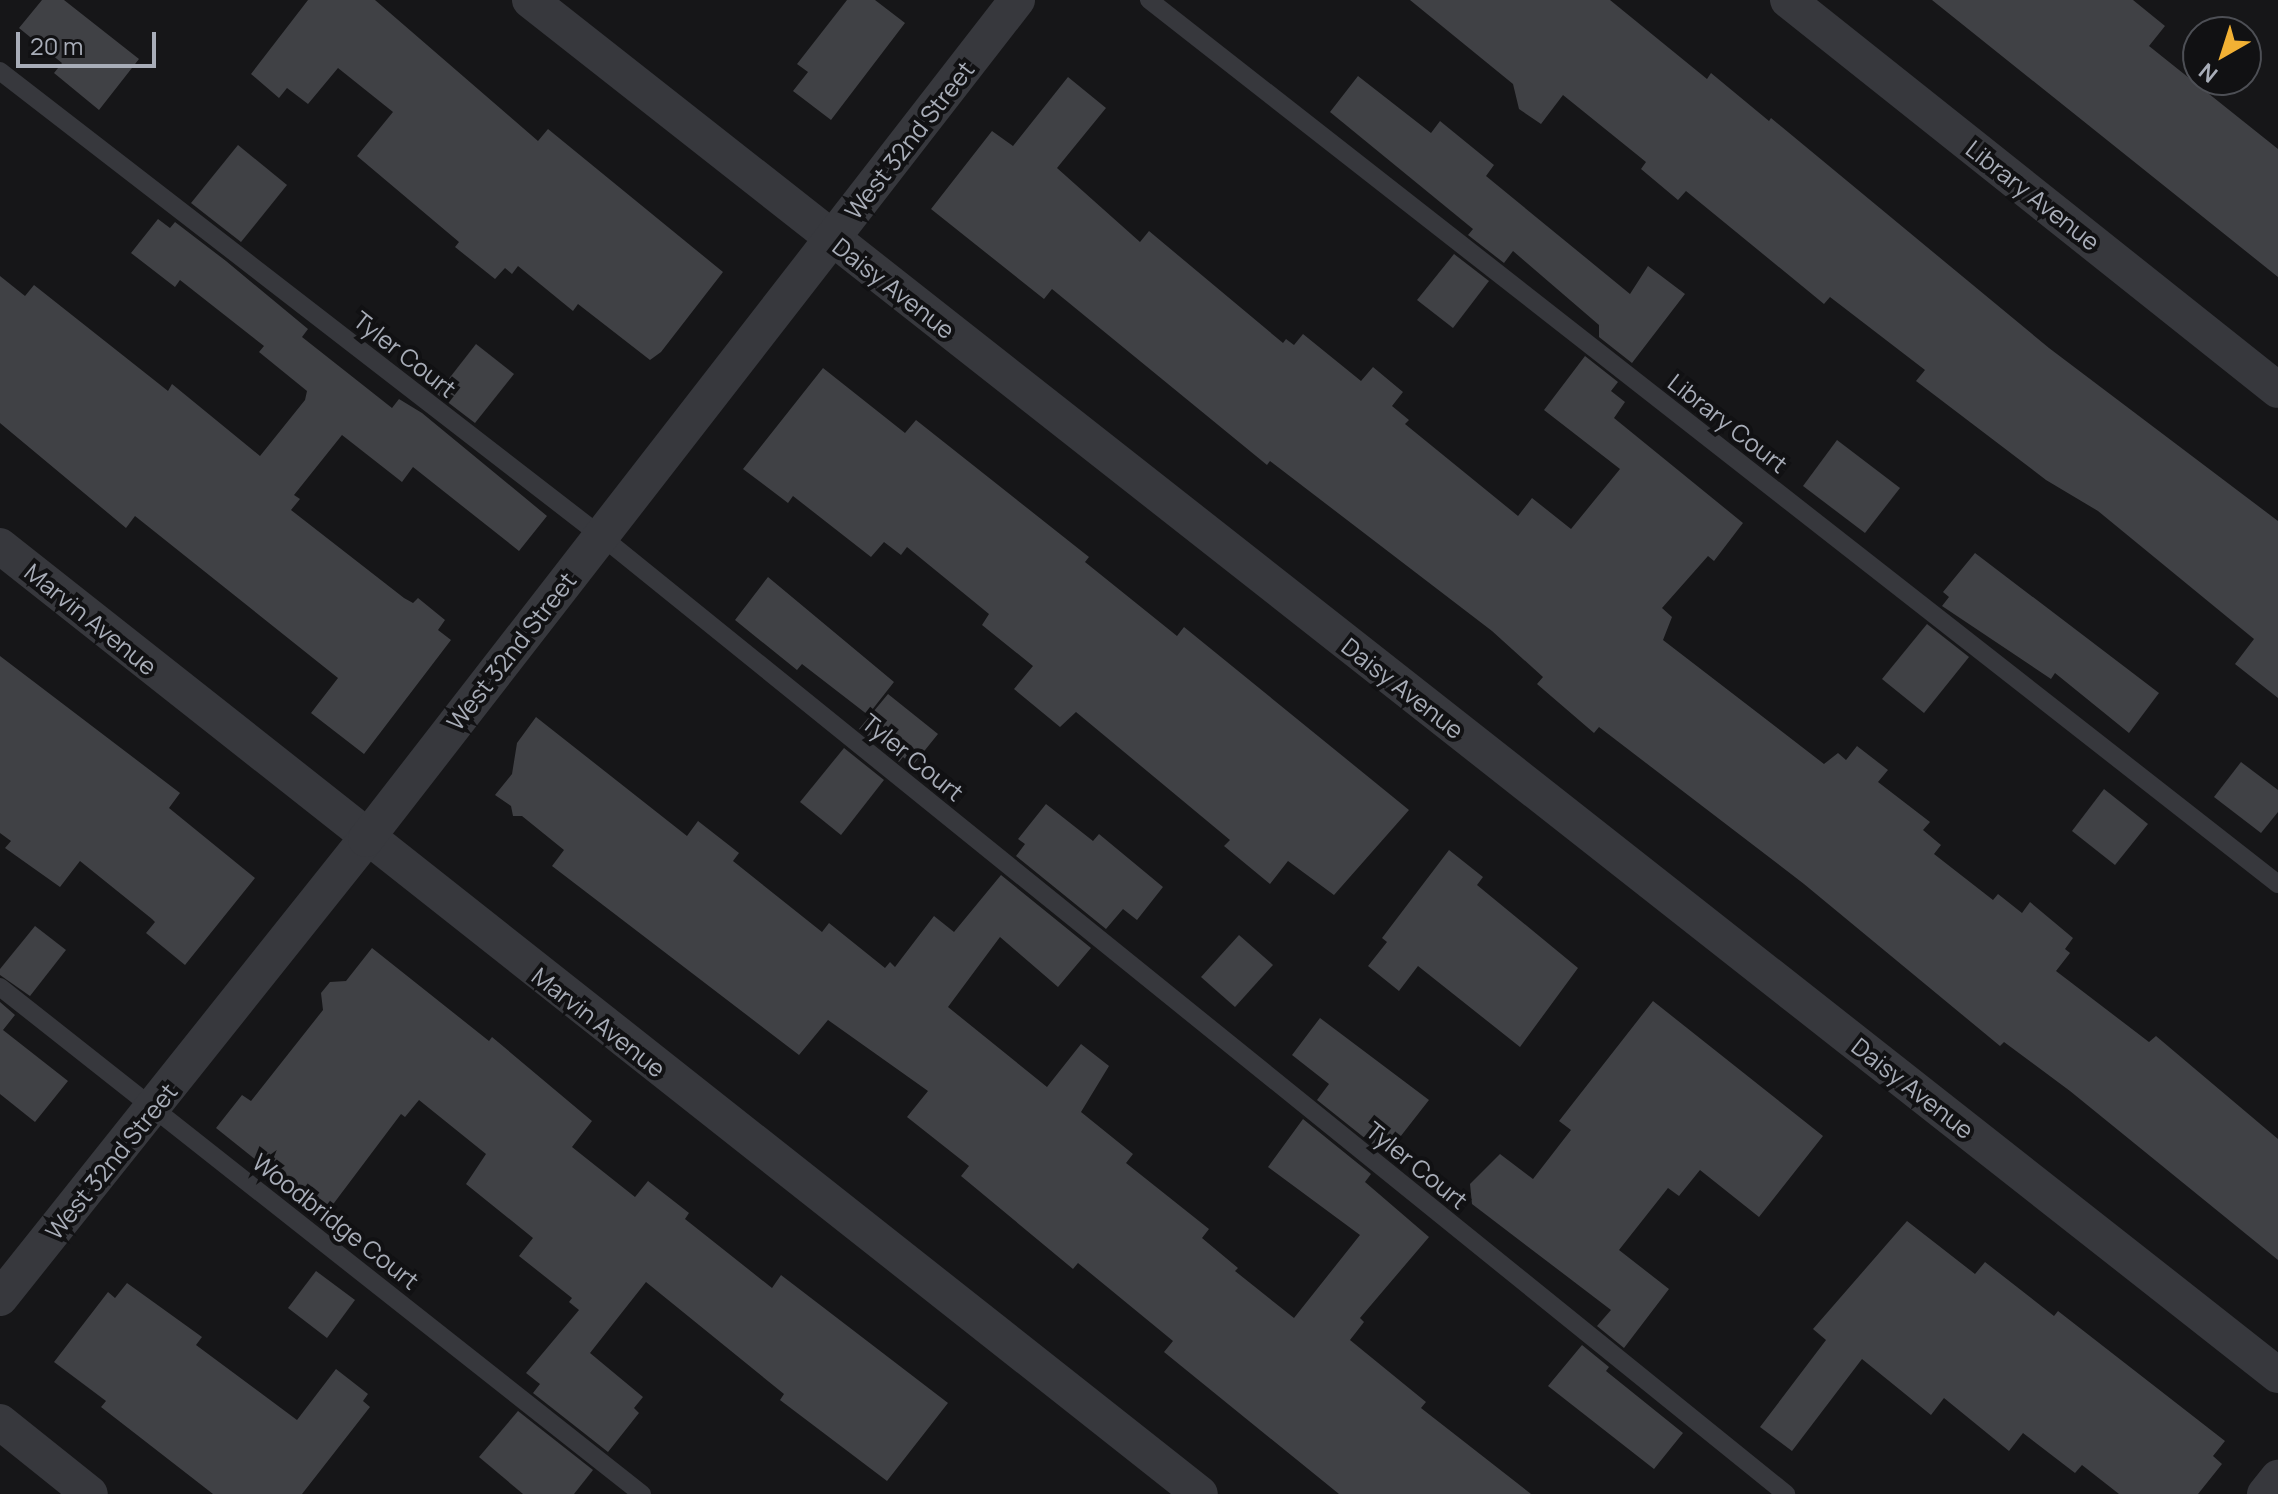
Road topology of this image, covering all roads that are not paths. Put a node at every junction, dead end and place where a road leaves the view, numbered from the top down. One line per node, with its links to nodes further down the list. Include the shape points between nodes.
1 (530, 0): 6 (street, Daisy Avenue)
2 (1017, 0): 6 (street, West 32nd Street)
3 (1149, 0): 11 (lane, Library Court)
4 (1788, 0): 7 (street, Library Avenue)
5 (0, 71): 8 (lane, Tyler Court)
6 (832, 240): 8 (street, West 32nd Street); 15 (street, Daisy Avenue)
7 (2278, 390)
8 (601, 536): 10 (street, West 32nd Street); 21 (lane, Tyler Court)
9 (0, 546): 10 (street, Marvin Avenue)
10 (366, 839): 13 (street, West 32nd Street); 20 (street, Marvin Avenue)
11 (2278, 884)
12 (0, 987): 13 (lane, Woodbridge Court)
13 (154, 1108): 14 (street, West 32nd Street); 19 (lane, Woodbridge Court)
14 (0, 1298)
15 (2278, 1375)
16 (0, 1422): 18 (street)
17 (2278, 1478): 22 (street)
18 (90, 1494)
19 (642, 1494)
20 (1200, 1494)
21 (1786, 1494)
22 (2265, 1494)

